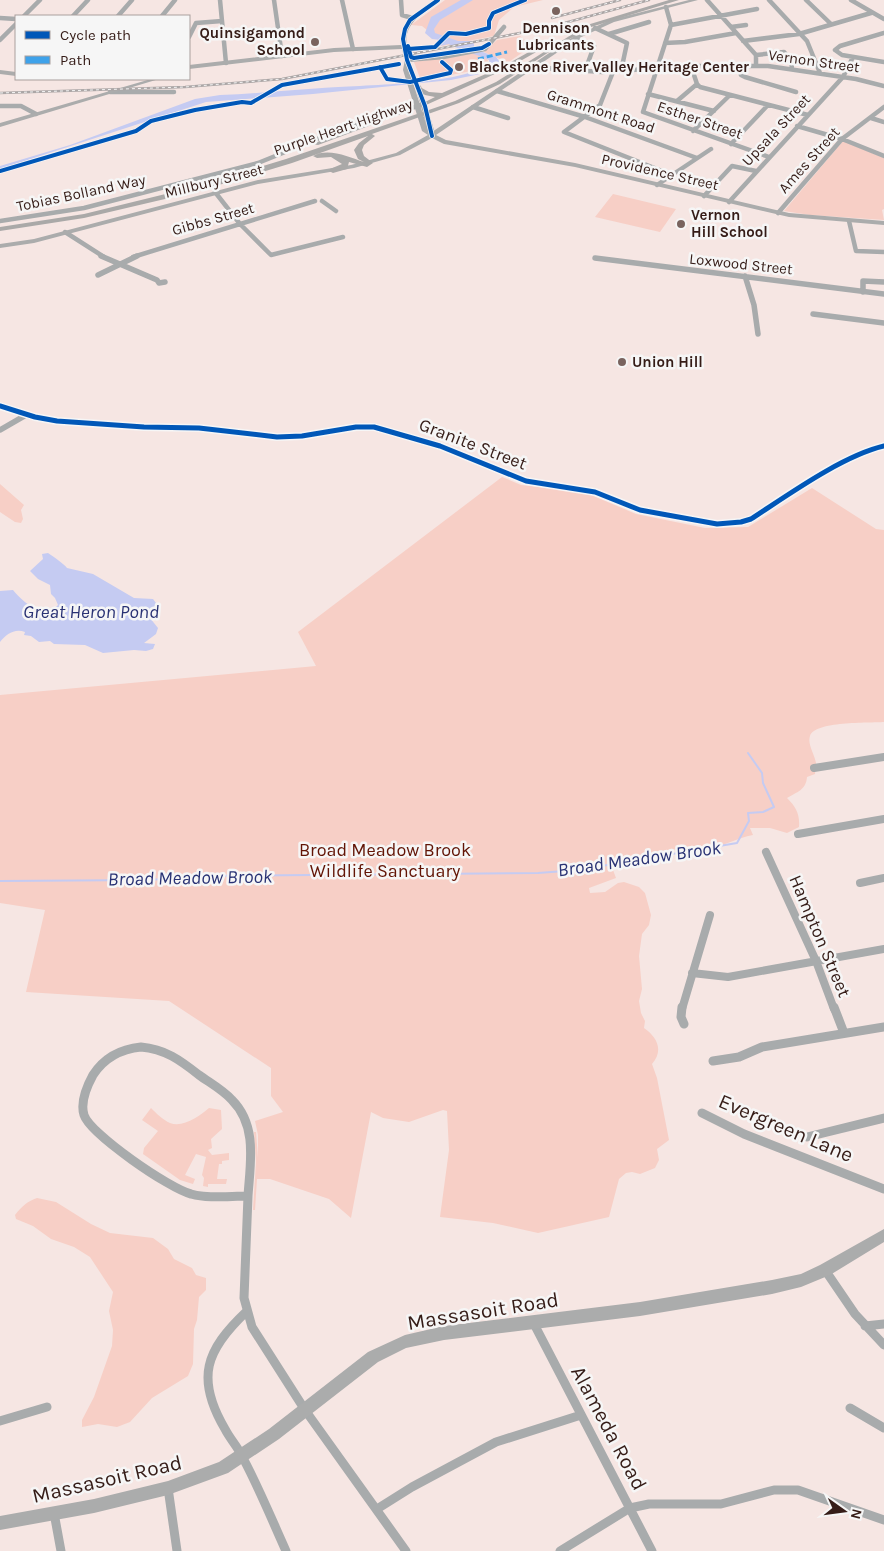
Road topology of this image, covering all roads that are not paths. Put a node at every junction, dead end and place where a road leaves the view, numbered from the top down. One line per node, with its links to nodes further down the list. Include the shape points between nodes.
1 (40, 0): 20 (street)
2 (88, 0): 21 (street)
3 (132, 0): 22 (street)
4 (175, 0): 23 (street)
5 (220, 0): 29 (street)
6 (274, 0): 52 (street)
7 (342, 0): 51 (street)
8 (401, 0): 26 (street, via 402,14)
9 (438, 0): 26 (main road)
10 (662, 0): 47 (highway, Purple Heart Highway, via 600,18)
11 (676, 0): 59 (highway, Purple Heart Highway, via 589,26)
12 (695, 0): 17 (main road, Millbury Street)
13 (707, 0): 24 (street)
14 (769, 0): 39 (street)
15 (806, 0): 31 (street)
16 (851, 0): 19 (street)
17 (666, 7): 33 (street); 37 (main road, Millbury Street)
18 (757, 9): 24 (street)
19 (871, 13): 28 (street); 31 (street)
20 (25, 15)
21 (74, 15)
22 (119, 15)
23 (163, 15)
24 (721, 16): 33 (street); 36 (street)
25 (0, 18): 27 (street)
26 (412, 18): 50 (main road, via 405,29)
27 (15, 19)
28 (884, 19)
29 (222, 21): 42 (street, via 196,23); 57 (street)
30 (649, 22): 41 (street)
31 (831, 24): 39 (street)
32 (15, 25): 46 (street)
33 (671, 25): 49 (street, Esther Street)
34 (746, 25): 36 (street)
35 (504, 27): 55 (street, via 490,46 483,49)
36 (731, 27): 38 (street)
37 (595, 28): 41 (street); 44 (main road, Millbury Street)
38 (736, 33): 48 (street); 49 (street)
39 (801, 33): 48 (street); 69 (street, via 810,46)
40 (884, 33): 43 (street)
41 (609, 34): 65 (street, via 628,43)
42 (190, 35)
43 (876, 36): 45 (street); 54 (street, via 836,49 840,54)
44 (575, 38): 59 (main road, Millbury Street); 67 (street, via 594,46)
45 (884, 39)
46 (0, 40)
47 (553, 41): 80 (highway, via 504,68); 113 (highway, Purple Heart Highway, via 496,79 457,99)
48 (743, 41): 53 (street)
49 (664, 43): 63 (street, Esther Street)
50 (403, 47): 51 (main road); 55 (main road)
51 (353, 49): 52 (main road)
52 (282, 56): 57 (main road)
53 (756, 56): 58 (street); 64 (street, via 784,52 792,61)
54 (853, 57): 56 (street); 71 (street, Upsala Street)
55 (407, 60): 75 (main road, via 406,66)
56 (884, 62)
57 (226, 63): 62 (main road)
58 (756, 65): 61 (street, Vernon Street); 64 (street, Vernon Street)
59 (529, 66): 67 (street, Vernon Street); 76 (main road, Millbury Street); 112 (highway, via 477,98 368,138 358,150); 125 (highway, Purple Heart Highway, via 472,96 246,175)
60 (691, 66): 61 (street, Vernon Street); 63 (street, Vernon Street); 73 (street)
61 (738, 66): 79 (street, via 745,77)
62 (190, 67)
63 (656, 68): 65 (street, Vernon Street); 81 (street, Esther Street)
64 (792, 68): 69 (street, Vernon Street)
65 (621, 71): 68 (street, Vernon Street)
66 (0, 72): 70 (main road)
67 (586, 72): 68 (street, Vernon Street)
68 (613, 72): 93 (street, via 600,105)
69 (820, 73): 71 (street, Vernon Street)
70 (15, 74)
71 (843, 77): 74 (street, Vernon Street); 92 (street, Upsala Street)
72 (152, 80): 77 (main road)
73 (697, 84): 82 (street); 83 (street)
74 (884, 86)
75 (415, 88): 80 (highway, via 427,94); 86 (main road)
76 (497, 91): 88 (main road, Millbury Street); 93 (street, Grammont Road)
77 (110, 92): 78 (street); 91 (main road)
78 (174, 92)
79 (796, 92)
80 (445, 94): 86 (highway)
81 (648, 94): 83 (street); 101 (street, Esther Street, via 643,113)
82 (730, 95): 84 (street); 89 (street)
83 (676, 101): 89 (street)
84 (768, 105): 92 (street); 105 (street)
85 (0, 106): 91 (street, via 19,106)
86 (421, 106): 90 (street, Tobias Bolland Way); 96 (main road)
87 (884, 107): 95 (street, Ames Street)
88 (473, 108): 94 (street); 97 (main road, Millbury Street)
89 (714, 111): 101 (street)
90 (399, 113): 113 (highway); 126 (street, Tobias Bolland Way, via 332,133 258,163 50,215)
91 (36, 114): 99 (main road)
92 (808, 115): 100 (street, Upsala Street)
93 (585, 117): 111 (street, Grammont Road); 116 (street, via 564,132)
94 (508, 118)
95 (871, 118): 98 (street); 103 (street, Ames Street)
96 (425, 120): 97 (main road); 102 (main road, via 425,131)
97 (451, 122): 102 (main road, Millbury Street)
98 (884, 122)
99 (0, 125)
100 (797, 126): 103 (street); 110 (street, Upsala Street)
101 (693, 131): 105 (street, Esther Street)
102 (432, 136): 104 (main road, Providence Street); 107 (main road, Millbury Street)
103 (842, 139): 109 (street); 124 (street, Ames Street)
104 (448, 143): 107 (main road, via 430,144); 117 (main road, Providence Street, via 575,165)
105 (731, 144): 110 (street, Esther Street)
106 (711, 149): 111 (street)
107 (398, 154): 112 (main road, Millbury Street)
108 (320, 156): 112 (highway, via 341,156); 114 (highway, via 345,162 344,167); 125 (highway, via 201,191)
109 (884, 156)
110 (769, 157): 115 (street, Upsala Street)
111 (697, 158): 116 (street)
112 (367, 164): 114 (main road, Millbury Street)
113 (248, 170): 130 (highway, Purple Heart Highway, via 69,216)
114 (333, 171): 118 (main road, Millbury Street, via 273,179)
115 (756, 171): 119 (street, via 732,166); 122 (street, Upsala Street)
116 (672, 175): 117 (street)
117 (657, 185): 119 (main road, Providence Street)
118 (215, 192): 129 (street); 131 (main road, Millbury Street)
119 (704, 196): 122 (main road, Providence Street)
120 (315, 201): 129 (street, Gibbs Street)
121 (322, 201): 123 (street)
122 (729, 202): 124 (main road, Providence Street)
123 (336, 211)
124 (778, 213): 127 (main road, Providence Street)
125 (84, 216): 130 (highway, Purple Heart Highway)
126 (0, 221)
127 (849, 221): 128 (main road, Providence Street); 134 (street, via 856,251)
128 (884, 223)
129 (240, 224): 132 (street, via 273,255); 136 (street, Gibbs Street, via 152,250)
130 (0, 228)
131 (64, 232): 133 (main road, Millbury Street); 136 (street)
132 (343, 237)
133 (0, 246)
134 (884, 252)
135 (595, 258): 138 (street, Loxwood Street)
136 (120, 264): 137 (street, Gibbs Street); 139 (street, via 158,283)
137 (98, 275)
138 (745, 276): 141 (street, Loxwood Street); 145 (street)
139 (165, 282)
140 (884, 282): 141 (street, via 863,281)
141 (863, 292): 142 (street, Loxwood Street)
142 (884, 294)
143 (813, 314): 144 (street)
144 (884, 323)
145 (758, 334)
146 (0, 406): 147 (street, Granite Street)
147 (26, 415): 148 (street); 149 (street, Granite Street, via 57,421 210,428 277,437 374,427 433,443 526,481 577,488 640,510 717,524 751,519 848,460)
148 (0, 430)
149 (884, 446)
150 (884, 757): 151 (street)
151 (814, 768)
152 (884, 819): 153 (street)
153 (798, 834)
154 (766, 852): 159 (street, Hampton Street)
155 (884, 878): 156 (street)
156 (860, 883)
157 (710, 916): 160 (street)
158 (884, 949): 159 (street)
159 (816, 961): 160 (street, via 728,978); 163 (street, Hampton Street)
160 (692, 973): 161 (street, via 682,1002)
161 (684, 1024)
162 (884, 1027): 163 (street)
163 (844, 1032): 164 (street, via 762,1047 739,1057)
164 (713, 1061)
165 (702, 1113): 168 (street, Evergreen Lane, via 744,1134)
166 (884, 1118): 167 (street)
167 (807, 1137)
168 (884, 1189)
169 (248, 1196): 169 (street, via 248,1131 239,1106 230,1096 179,1059 152,1048 123,1050 99,1065 89,1081 83,1104 87,1121 103,1137 179,1190 203,1196); 172 (street)
170 (884, 1235): 171 (main road, Massasoit Road)
171 (825, 1270): 173 (main road, Massasoit Road, via 801,1280 729,1296); 175 (street)
172 (246, 1312): 179 (street, via 252,1327); 183 (street, via 218,1341 206,1374 215,1408)
173 (533, 1322): 179 (main road, Massasoit Road, via 424,1336 391,1347 354,1370); 180 (street, Alameda Road)
174 (884, 1324): 175 (street)
175 (865, 1326): 176 (street)
176 (884, 1345)
177 (47, 1407): 181 (street)
178 (850, 1408): 182 (street)
179 (305, 1410): 183 (main road, Massasoit Road); 186 (street)
180 (581, 1415): 185 (street, Alameda Road); 186 (street, via 496,1442 412,1487)
181 (0, 1421)
182 (884, 1428)
183 (242, 1456): 184 (main road, Massasoit Road, via 223,1468); 192 (street)
184 (168, 1488): 187 (main road, Massasoit Road); 191 (street)
185 (630, 1508): 188 (street, via 649,1504 720,1504 791,1488); 194 (street); 195 (street, Alameda Road)
186 (377, 1510): 193 (street)
187 (54, 1513): 189 (main road, Massasoit Road); 190 (street)
188 (884, 1520)
189 (0, 1522)
190 (61, 1551)
191 (177, 1551)
192 (286, 1551)
193 (406, 1551)
194 (560, 1551)
195 (652, 1551)

